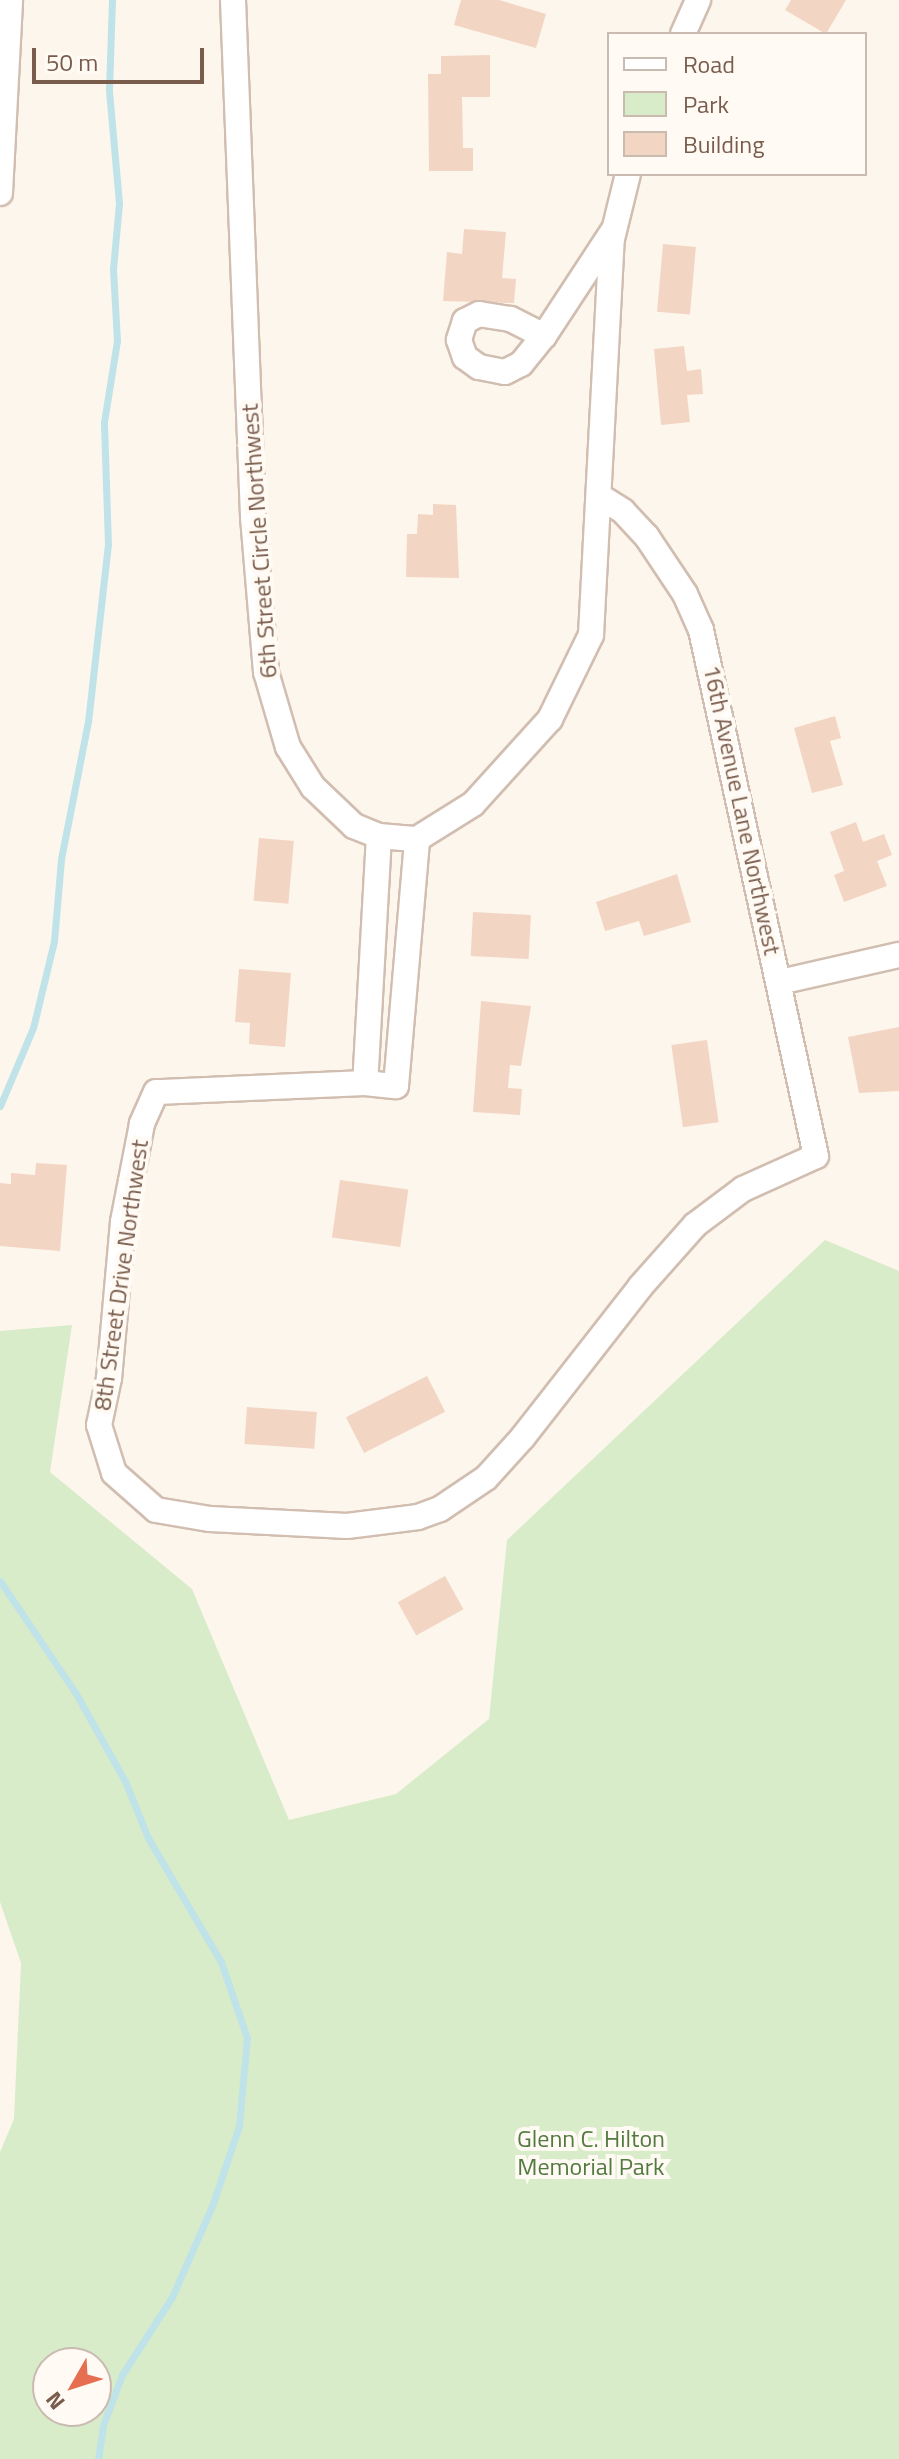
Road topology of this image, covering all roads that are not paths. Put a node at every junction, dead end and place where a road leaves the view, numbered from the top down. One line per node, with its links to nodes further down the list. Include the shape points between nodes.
1 (10, 0): 6 (street)
2 (233, 0): 10 (street, 6th Street Circle Northwest, via 253,517 266,672 278,723 313,787 354,826)
3 (698, 0): 4 (street)
4 (684, 32)
5 (627, 176): 7 (street)
6 (0, 193)
7 (614, 229): 8 (street); 9 (street, via 598,432)
8 (544, 336)
9 (602, 498): 11 (street, via 591,635 570,684 550,719 501,778 473,804); 13 (street, 16th Avenue Lane Northwest, via 647,537 685,594 701,630)
10 (379, 836): 11 (street, 6th Street Circle Northwest); 14 (street)
11 (417, 839): 14 (street, via 400,1076 396,1086)
12 (899, 955): 13 (street)
13 (780, 982): 15 (street, 16th Avenue Lane Northwest)
14 (365, 1083): 15 (street, 8th Street Drive Northwest, via 156,1092 142,1124 123,1222 99,1425 114,1473 156,1510 210,1519 347,1526 440,1509 486,1478 523,1437 695,1225 743,1189)
15 (816, 1156)

